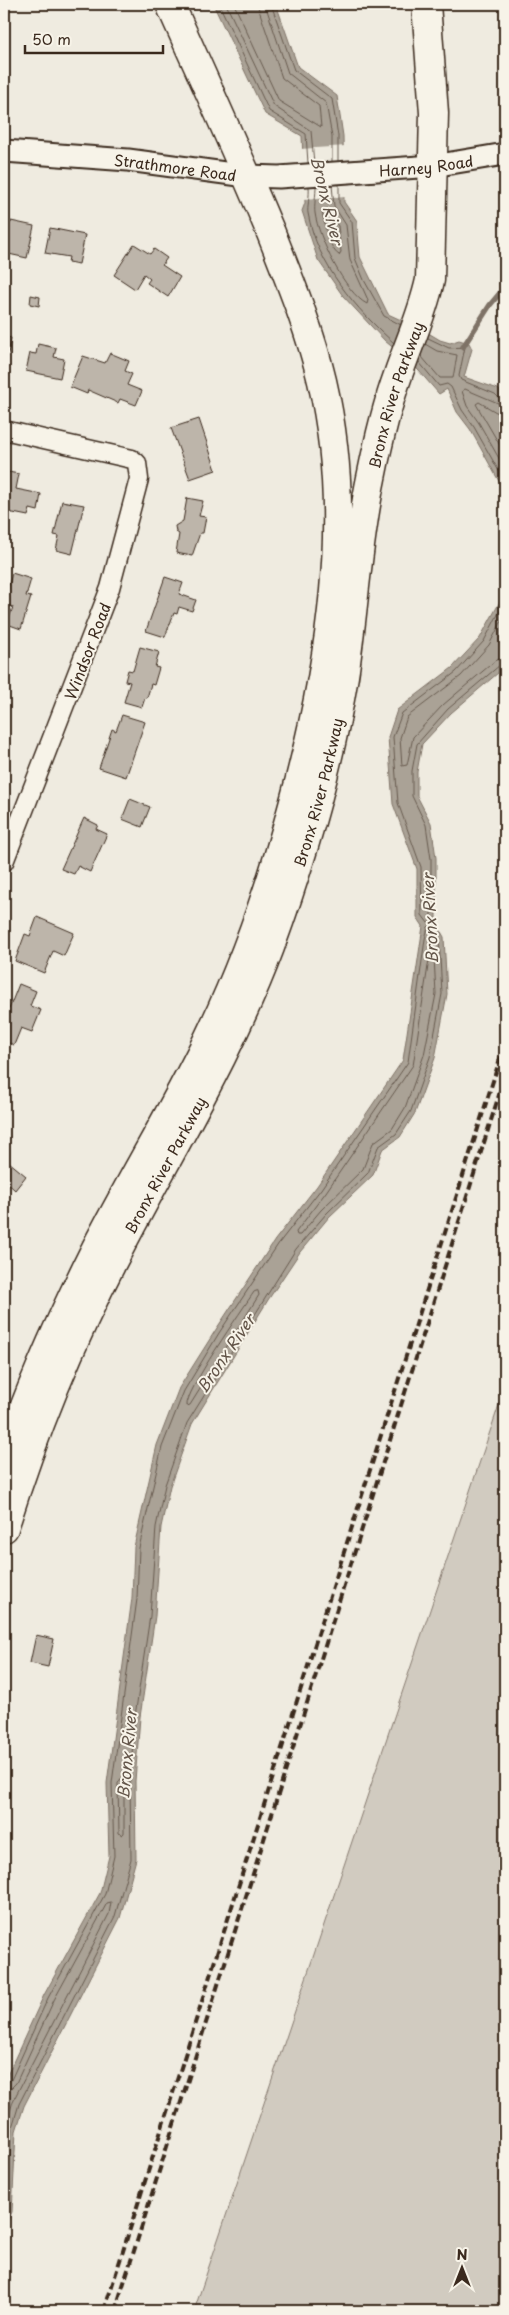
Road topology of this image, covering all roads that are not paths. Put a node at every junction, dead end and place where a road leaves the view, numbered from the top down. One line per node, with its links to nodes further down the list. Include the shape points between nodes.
1 (170, 4): 7 (highway, Bronx River Parkway)
2 (426, 4): 5 (highway, Bronx River Parkway, via 433,85)
3 (4, 151): 7 (street, Strathmore Road, via 128,160)
4 (505, 154): 5 (street, Harney Road)
5 (433, 166): 6 (street, Harney Road); 11 (highway, Bronx River Parkway, via 432,268 427,293 404,357 370,480 337,716 282,913 245,1009 216,1069 115,1257 71,1347 39,1426)
6 (346, 172): 7 (street, Strathmore Road)
7 (248, 176): 10 (highway, Bronx River Parkway, via 303,315 330,419 336,480 337,549 332,616 322,682 291,814 238,974 196,1064 67,1306 40,1366)
8 (4, 430): 9 (street, Windsor Road, via 132,459 139,479 110,588)
9 (4, 862)
10 (4, 1463)
11 (4, 1528)

